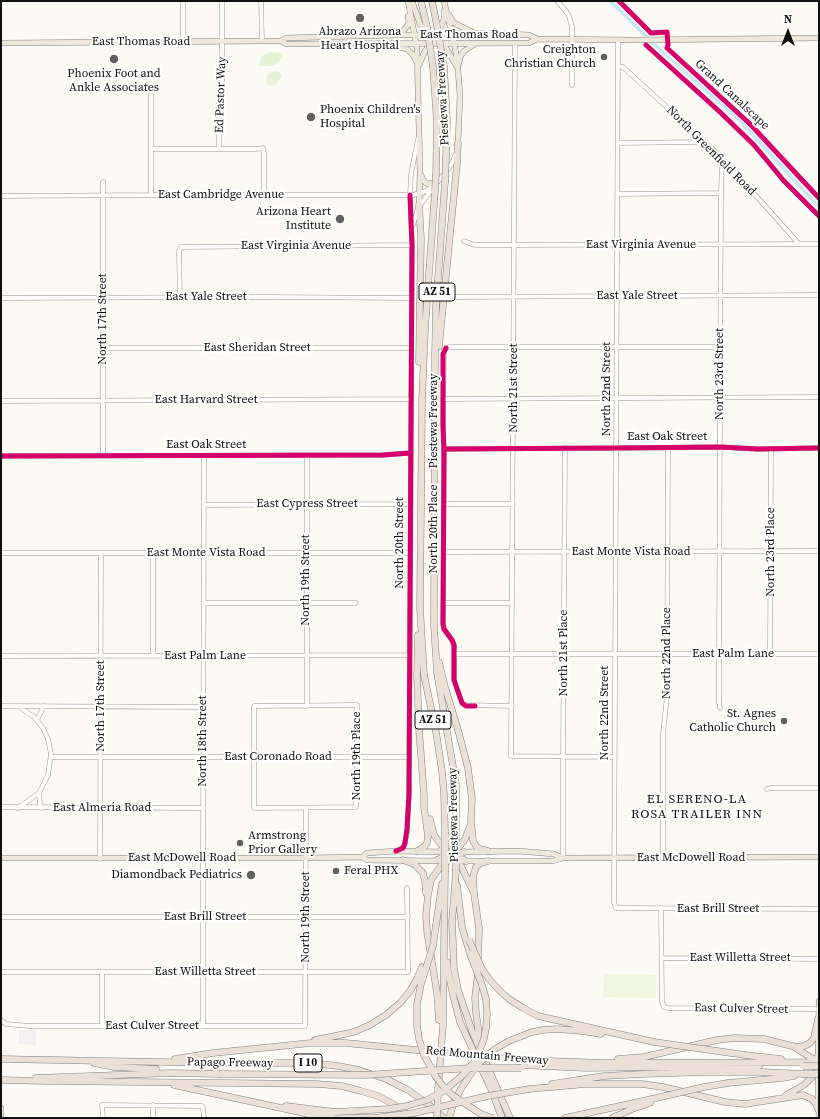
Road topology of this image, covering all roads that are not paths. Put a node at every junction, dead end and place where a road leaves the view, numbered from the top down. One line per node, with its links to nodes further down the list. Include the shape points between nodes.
1 (183, 1): 21 (street)
2 (222, 1): 22 (street, Ed Pastor Way)
3 (261, 1): 19 (street)
4 (407, 1): 12 (main road, via 408,25 400,32); 13 (main road, North 20th Street)
5 (412, 1): 14 (main road, via 420,24)
6 (421, 1): 83 (highway, Piestewa Freeway / AZ 51, bridge, via 433,67 437,123)
7 (432, 1): 84 (highway, Piestewa Freeway / AZ 51, bridge, via 444,67 447,120 436,306)
8 (444, 1): 10 (main road, North 20th Street); 11 (main road, via 454,23); 14 (main road, via 444,19)
9 (557, 1): 17 (street, via 569,16)
10 (452, 34): 11 (main road, East Thomas Road); 14 (main road, East Thomas Road); 25 (main road, North 20th Street)
11 (474, 34): 16 (main road, East Thomas Road, via 529,35)
12 (390, 35): 13 (main road, East Thomas Road); 20 (main road, East Thomas Road, via 286,38)
13 (414, 35): 14 (main road, East Thomas Road); 24 (main road, North 20th Street)
14 (434, 38): 24 (main road, East Thomas Road, via 426,43); 25 (main road, East Thomas Road); 30 (main road, via 448,50); 31 (main road, via 423,55)
15 (819, 38): 18 (main road, East Thomas Road)
16 (537, 39): 17 (main road, East Thomas Road); 27 (main road, East Thomas Road, via 529,43)
17 (572, 39): 18 (main road, East Thomas Road); 32 (street)
18 (618, 40): 29 (street, North 22nd Street)
19 (262, 41): 20 (main road, East Thomas Road); 22 (main road, East Thomas Road)
20 (281, 41): 28 (main road, East Thomas Road, via 286,44)
21 (183, 42): 22 (main road, East Thomas Road); 23 (main road, East Thomas Road)
22 (222, 42): 39 (street, Ed Pastor Way)
23 (1, 43)
24 (416, 43): 28 (main road, East Thomas Road); 31 (main road, North 20th Street)
25 (454, 43): 26 (main road, East Thomas Road); 30 (main road, North 20th Street)
26 (480, 43): 27 (main road, East Thomas Road); 30 (main road, via 464,51)
27 (515, 43): 60 (street, North 21st Street)
28 (358, 44): 31 (main road, via 407,49 414,56)
29 (618, 66): 35 (street, North Greenfield Road, via 623,67); 36 (street, North 22nd Street)
30 (458, 68): 37 (main road, North 20th Street)
31 (418, 73): 34 (main road, North 20th Street)
32 (572, 86)
33 (151, 94): 38 (street)
34 (419, 134): 41 (main road, North 20th Street); 48 (street, North 20th Street)
35 (702, 140): 36 (street); 40 (street, North Greenfield Road)
36 (618, 142): 46 (street, North 22nd Street)
37 (458, 143): 43 (street, North 20th Street, via 453,161); 84 (highway)
38 (151, 149): 39 (street); 47 (street)
39 (219, 149): 51 (street, via 263,148)
40 (723, 160): 45 (street, North 23rd Street); 57 (street, North Greenfield Road)
41 (420, 172): 43 (main road, via 426,183); 44 (main road, North 20th Street)
42 (103, 182): 50 (street, North 17th Street)
43 (437, 182): 44 (street, East Cambridge Avenue); 52 (street, North 20th Street)
44 (420, 193): 48 (street, East Cambridge Avenue); 52 (main road, North 20th Street)
45 (721, 193): 46 (street); 56 (street, North 23rd Street)
46 (618, 194): 55 (street, North 22nd Street)
47 (151, 195): 50 (street, East Cambridge Avenue); 51 (street, East Cambridge Avenue)
48 (410, 195): 51 (street, East Cambridge Avenue); 52 (street); 53 (street, North 20th Street)
49 (1, 196): 50 (street, East Cambridge Avenue)
50 (103, 196): 65 (street, North 17th Street)
51 (264, 196)
52 (420, 205): 53 (street, North 20th Street); 83 (highway, via 419,377)
53 (412, 229): 59 (street, North 20th Street)
54 (464, 241): 60 (street, East Virginia Avenue, via 474,245)
55 (617, 244): 56 (street, East Virginia Avenue); 60 (street, East Virginia Avenue); 63 (street, North 22nd Street)
56 (721, 244): 57 (street, East Virginia Avenue); 64 (street, North 23rd Street)
57 (799, 244): 58 (street, East Virginia Avenue)
58 (819, 244)
59 (412, 245): 66 (street, East Virginia Avenue, via 181,247); 69 (street, North 20th Street)
60 (514, 245): 62 (street, North 21st Street)
61 (819, 295): 64 (street, East Yale Street)
62 (514, 296): 63 (street, East Yale Street); 67 (street, East Yale Street); 74 (street, North 21st Street)
63 (617, 296): 64 (street, East Yale Street); 70 (street, North 22nd Street)
64 (720, 296): 71 (street, North 23rd Street)
65 (103, 297): 66 (street, East Yale Street); 68 (street, East Yale Street); 72 (street, North 17th Street)
66 (180, 297): 69 (street, East Yale Street)
67 (454, 297)
68 (1, 298)
69 (411, 298): 73 (street, North 20th Street)
70 (617, 347): 71 (street); 74 (street); 76 (street, North 22nd Street)
71 (720, 347): 77 (street, North 23rd Street)
72 (103, 348): 73 (street, East Sheridan Street); 81 (street, North 17th Street)
73 (411, 348): 78 (street, North 20th Street)
74 (514, 348): 79 (street, North 20th Place, via 446,348 443,354); 80 (street, North 21st Street)
75 (819, 397): 77 (street)
76 (617, 398): 77 (street); 80 (street); 87 (street, North 22nd Street)
77 (720, 398): 85 (street, North 23rd Street)
78 (411, 399): 81 (street, East Harvard Street); 93 (street, North 20th Street)
79 (443, 399): 80 (street); 90 (street, North 20th Place)
80 (513, 399): 91 (street, North 21st Street)
81 (102, 400): 82 (street, East Harvard Street); 94 (street, North 17th Street)
82 (1, 401)
83 (422, 401): 122 (highway, Piestewa Freeway / AZ 51)
84 (435, 402): 123 (highway, Piestewa Freeway / AZ 51)
85 (720, 447): 88 (street, East Oak Street); 92 (street, East Oak Street); 103 (street, North 23rd Street)
86 (565, 448): 87 (street, East Oak Street); 91 (street, East Oak Street); 108 (street, North 21st Place)
87 (616, 448): 88 (street, East Oak Street); 109 (street, North 22nd Street)
88 (668, 448): 110 (street, North 22nd Place)
89 (819, 448): 92 (street, East Oak Street)
90 (444, 449): 91 (street, East Oak Street); 100 (street, North 20th Place)
91 (513, 449): 101 (street, North 21st Street)
92 (771, 449): 104 (street, North 23rd Place)
93 (410, 453): 95 (street, East Oak Street); 99 (street, North 20th Street)
94 (102, 455): 96 (street, East Oak Street); 97 (street, East Oak Street)
95 (307, 455): 97 (street, East Oak Street); 98 (street, North 19th Street)
96 (1, 456)
97 (204, 456): 102 (street, North 18th Street)
98 (307, 504): 99 (street, East Cypress Street); 102 (street, East Cypress Street); 115 (street, North 19th Street)
99 (410, 504): 116 (street, North 20th Street)
100 (444, 504): 101 (street); 106 (street, North 20th Place)
101 (513, 504): 107 (street, North 21st Street)
102 (204, 505): 114 (street, North 18th Street)
103 (719, 551): 104 (street, East Monte Vista Road); 110 (street, East Monte Vista Road); 131 (street, North 23rd Street)
104 (771, 551): 105 (street, East Monte Vista Road); 132 (street, North 23rd Place)
105 (819, 551)
106 (444, 552): 107 (street, East Monte Vista Road); 120 (street, North 20th Place)
107 (513, 552): 108 (street, East Monte Vista Road); 121 (street, North 21st Street)
108 (564, 552): 109 (street, East Monte Vista Road); 126 (street, North 21st Place)
109 (616, 552): 110 (street, East Monte Vista Road); 130 (street, North 22nd Street)
110 (667, 552): 127 (street, North 22nd Place)
111 (1, 553): 112 (street, East Monte Vista Road)
112 (101, 553): 113 (street, East Monte Vista Road); 134 (street, North 17th Street)
113 (153, 553): 114 (street, East Monte Vista Road); 135 (street)
114 (204, 553): 115 (street, East Monte Vista Road); 117 (street, North 18th Street)
115 (307, 553): 116 (street, East Monte Vista Road); 118 (street, North 19th Street)
116 (410, 553): 129 (street, North 20th Street)
117 (204, 603): 118 (street); 136 (street, North 18th Street)
118 (306, 603): 119 (street); 137 (street, North 19th Street)
119 (356, 603)
120 (444, 603): 121 (street); 124 (street, North 20th Place, via 443,624 454,645)
121 (512, 603): 125 (street, North 21st Street)
122 (420, 608): 158 (highway, via 417,676); 193 (highway, Piestewa Freeway / AZ 51, bridge, via 424,675 436,732 444,794 446,872 441,890)
123 (434, 643): 165 (highway, via 468,768 472,799); 185 (highway, Piestewa Freeway / AZ 51, bridge, via 456,779)
124 (454, 654): 125 (street, East Palm Lane); 143 (street, North 20th Place, via 454,680 464,705)
125 (512, 654): 126 (street, East Palm Lane); 143 (street, North 21st Street)
126 (564, 654): 130 (street, East Palm Lane); 147 (street, North 21st Place)
127 (666, 654): 130 (street, East Palm Lane); 131 (street, East Palm Lane); 179 (street, North 22nd Place)
128 (819, 654): 132 (street, East Palm Lane)
129 (409, 655): 137 (street, East Palm Lane); 153 (street, North 20th Street)
130 (615, 655): 154 (street, North 22nd Street)
131 (719, 655): 132 (street, East Palm Lane); 145 (street, North 23rd Street)
132 (770, 655)
133 (1, 656): 134 (street, East Palm Lane)
134 (101, 656): 135 (street, East Palm Lane); 141 (street, North 17th Street)
135 (152, 656): 136 (street, East Palm Lane)
136 (204, 656): 137 (street, East Palm Lane); 144 (street, North 18th Street)
137 (306, 656): 142 (street, North 19th Street)
138 (1, 706): 139 (street)
139 (18, 706): 140 (street); 146 (street)
140 (44, 706): 141 (street); 146 (street)
141 (101, 706): 144 (street); 149 (street, North 17th Street)
142 (307, 706): 151 (street, via 254,706); 152 (street, North 19th Place, via 357,706)
143 (512, 706): 147 (street, North 21st Street, via 511,756)
144 (204, 707): 150 (street, North 18th Street)
145 (720, 708)
146 (37, 720): 148 (street, via 46,734)
147 (563, 756): 154 (street); 177 (street, North 21st Place)
148 (51, 757): 149 (street, East Coronado Road); 157 (street, via 48,775)
149 (101, 757): 150 (street, East Coronado Road); 162 (street, North 17th Street)
150 (203, 757): 151 (street, East Coronado Road); 163 (street, North 18th Street)
151 (255, 757): 152 (street, East Coronado Road); 164 (street, via 254,808)
152 (357, 757): 153 (street, East Coronado Road); 164 (street, North 19th Place, via 356,807)
153 (409, 757): 166 (street, North 20th Street, via 407,833 404,847)
154 (615, 757): 178 (street, North 22nd Street)
155 (819, 788): 156 (street)
156 (768, 789)
157 (39, 793): 160 (street); 161 (street)
158 (424, 795): 167 (highway, via 428,840 424,847); 171 (highway, via 434,835)
159 (1, 807): 160 (street, East Almeria Road)
160 (18, 808): 161 (street, East Almeria Road)
161 (42, 808): 162 (street, East Almeria Road)
162 (100, 808): 163 (street, East Almeria Road); 180 (street, North 17th Street)
163 (203, 808): 175 (street, North 18th Street)
164 (306, 808): 176 (street, North 19th Street)
165 (471, 820): 168 (highway, via 475,844 480,849); 171 (highway, via 465,839)
166 (396, 851): 167 (main road, East McDowell Road); 172 (main road, East McDowell Road, via 367,852)
167 (417, 851): 169 (main road, East McDowell Road)
168 (488, 851): 170 (main road, East McDowell Road); 177 (main road, East McDowell Road, via 546,853)
169 (440, 852): 171 (highway)
170 (464, 852): 171 (highway)
171 (451, 856): 182 (highway); 183 (highway); 187 (highway, via 461,866); 189 (highway, via 433,876)
172 (362, 857): 176 (main road, East McDowell Road); 181 (main road, East McDowell Road, via 367,860)
173 (819, 857): 179 (main road, East McDowell Road)
174 (1, 858): 180 (main road, East McDowell Road)
175 (203, 858): 176 (main road, East McDowell Road); 180 (main road, East McDowell Road); 195 (street, North 18th Street)
176 (306, 858): 196 (street, North 19th Street)
177 (563, 858): 178 (main road, East McDowell Road); 184 (main road, East McDowell Road, via 553,861)
178 (614, 858): 179 (main road, East McDowell Road); 190 (street, North 22nd Street)
179 (663, 858)
180 (100, 859)
181 (403, 860): 182 (main road, East McDowell Road); 189 (highway, via 414,864 423,873)
182 (437, 860)
183 (466, 861): 184 (main road, East McDowell Road)
184 (488, 861): 187 (highway, via 479,864 474,871)
185 (456, 871): 188 (highway); 216 (highway, Piestewa Freeway / AZ 51, via 452,922 454,969 462,1005)
186 (407, 888): 197 (street)
187 (474, 893): 216 (highway, via 479,928 475,998)
188 (459, 902): 212 (highway, bridge, via 482,969 500,992 509,999 538,1016); 233 (highway, bridge, via 462,927 482,985 487,1014 484,1039 475,1061 464,1074 444,1091 427,1100 388,1109 335,1112)
189 (426, 904): 215 (highway, via 427,932 437,993)
190 (616, 908): 191 (street, East Brill Street)
191 (661, 908): 192 (street, East Brill Street); 199 (street)
192 (819, 909)
193 (442, 915): 198 (highway); 215 (highway); 248 (highway, via 448,971 460,1022)
194 (1, 917): 195 (street, East Brill Street)
195 (204, 917): 196 (street, East Brill Street); 203 (street, North 18th Street)
196 (306, 917): 197 (street, East Brill Street); 204 (street, North 19th Street)
197 (408, 917): 204 (street, East Willetta Street, via 408,972)
198 (436, 925): 213 (highway, bridge, via 417,979 400,1003 386,1015 354,1032); 247 (highway, bridge, via 416,1015 424,1055 436,1077 448,1091 466,1106)
199 (662, 958): 200 (street, East Willetta Street); 206 (street, East Culver Street, via 664,1007)
200 (819, 959)
201 (1, 972): 202 (street, East Willetta Street)
202 (102, 972): 203 (street, East Willetta Street); 209 (street)
203 (203, 972): 204 (street, East Willetta Street); 210 (street, North 18th Street)
204 (306, 972): 211 (street, North 19th Street)
205 (819, 1001): 206 (main road)
206 (818, 1009): 207 (main road)
207 (818, 1019): 214 (highway, via 815,1035 810,1043 801,1047); 223 (main road)
208 (1, 1020): 209 (street, East Culver Street, via 8,1025)
209 (102, 1026): 210 (street, East Culver Street)
210 (203, 1026): 211 (street, East Culver Street)
211 (305, 1026)
212 (654, 1042): 221 (highway, bridge); 246 (highway, bridge, via 558,1028 532,1032 509,1041 482,1060 464,1084)
213 (288, 1044): 219 (highway, Red Mountain Freeway); 222 (highway, Red Mountain Freeway, bridge, via 346,1043)
214 (790, 1046): 220 (highway, via 771,1040 725,1039 644,1057); 223 (highway)
215 (442, 1047): 244 (highway, bridge)
216 (483, 1057): 227 (highway, Piestewa Freeway / AZ 51)
217 (1, 1059): 218 (highway, Papago Freeway / I 10)
218 (80, 1060): 219 (highway, Papago Freeway / I 10); 224 (highway, via 114,1067)
219 (157, 1061): 245 (highway, Papago Freeway / I 10, via 312,1063 359,1070 408,1090)
220 (581, 1062): 221 (highway, Red Mountain Freeway); 222 (highway, Red Mountain Freeway)
221 (802, 1063): 222 (highway, via 585,1068); 223 (highway)
222 (521, 1064): 224 (highway, bridge, via 470,1064 378,1072); 225 (highway, via 592,1070)
223 (818, 1065): 226 (highway, Red Mountain Freeway, bridge); 232 (highway, via 811,1078 799,1088); 237 (main road)
224 (219, 1072): 229 (highway)
225 (707, 1072): 226 (highway, Red Mountain Freeway); 231 (highway, Red Mountain Freeway, via 604,1076)
226 (803, 1074): 234 (highway, bridge, via 728,1083)
227 (491, 1076): 249 (highway); 250 (highway, Piestewa Freeway / AZ 51)
228 (1, 1080): 229 (highway, Papago Freeway / I 10)
229 (18, 1080): 230 (highway, Papago Freeway / I 10)
230 (165, 1082): 233 (highway, Red Mountain Freeway); 243 (highway, Papago Freeway / I 10, via 342,1086 378,1096)
231 (529, 1089): 232 (highway, via 630,1083 663,1087 725,1102 754,1103); 242 (highway, Red Mountain Freeway, bridge, via 407,1114)
232 (771, 1100): 237 (highway, via 803,1095 812,1099)
233 (250, 1101): 242 (highway, Red Mountain Freeway, via 309,1114)
234 (652, 1101): 251 (highway); 252 (highway)
235 (153, 1106): 239 (street, via 102,1106); 240 (street); 241 (street, via 202,1106)
236 (1, 1108): 238 (main road)
237 (818, 1109): 253 (main road)
238 (1, 1118)
239 (103, 1118)
240 (153, 1118)
241 (204, 1118)
242 (356, 1118)
243 (413, 1118)
244 (437, 1118)
245 (444, 1118)
246 (449, 1118)
247 (494, 1118)
248 (502, 1118)
249 (506, 1118)
250 (510, 1118)
251 (565, 1118)
252 (612, 1118)
253 (819, 1118)

